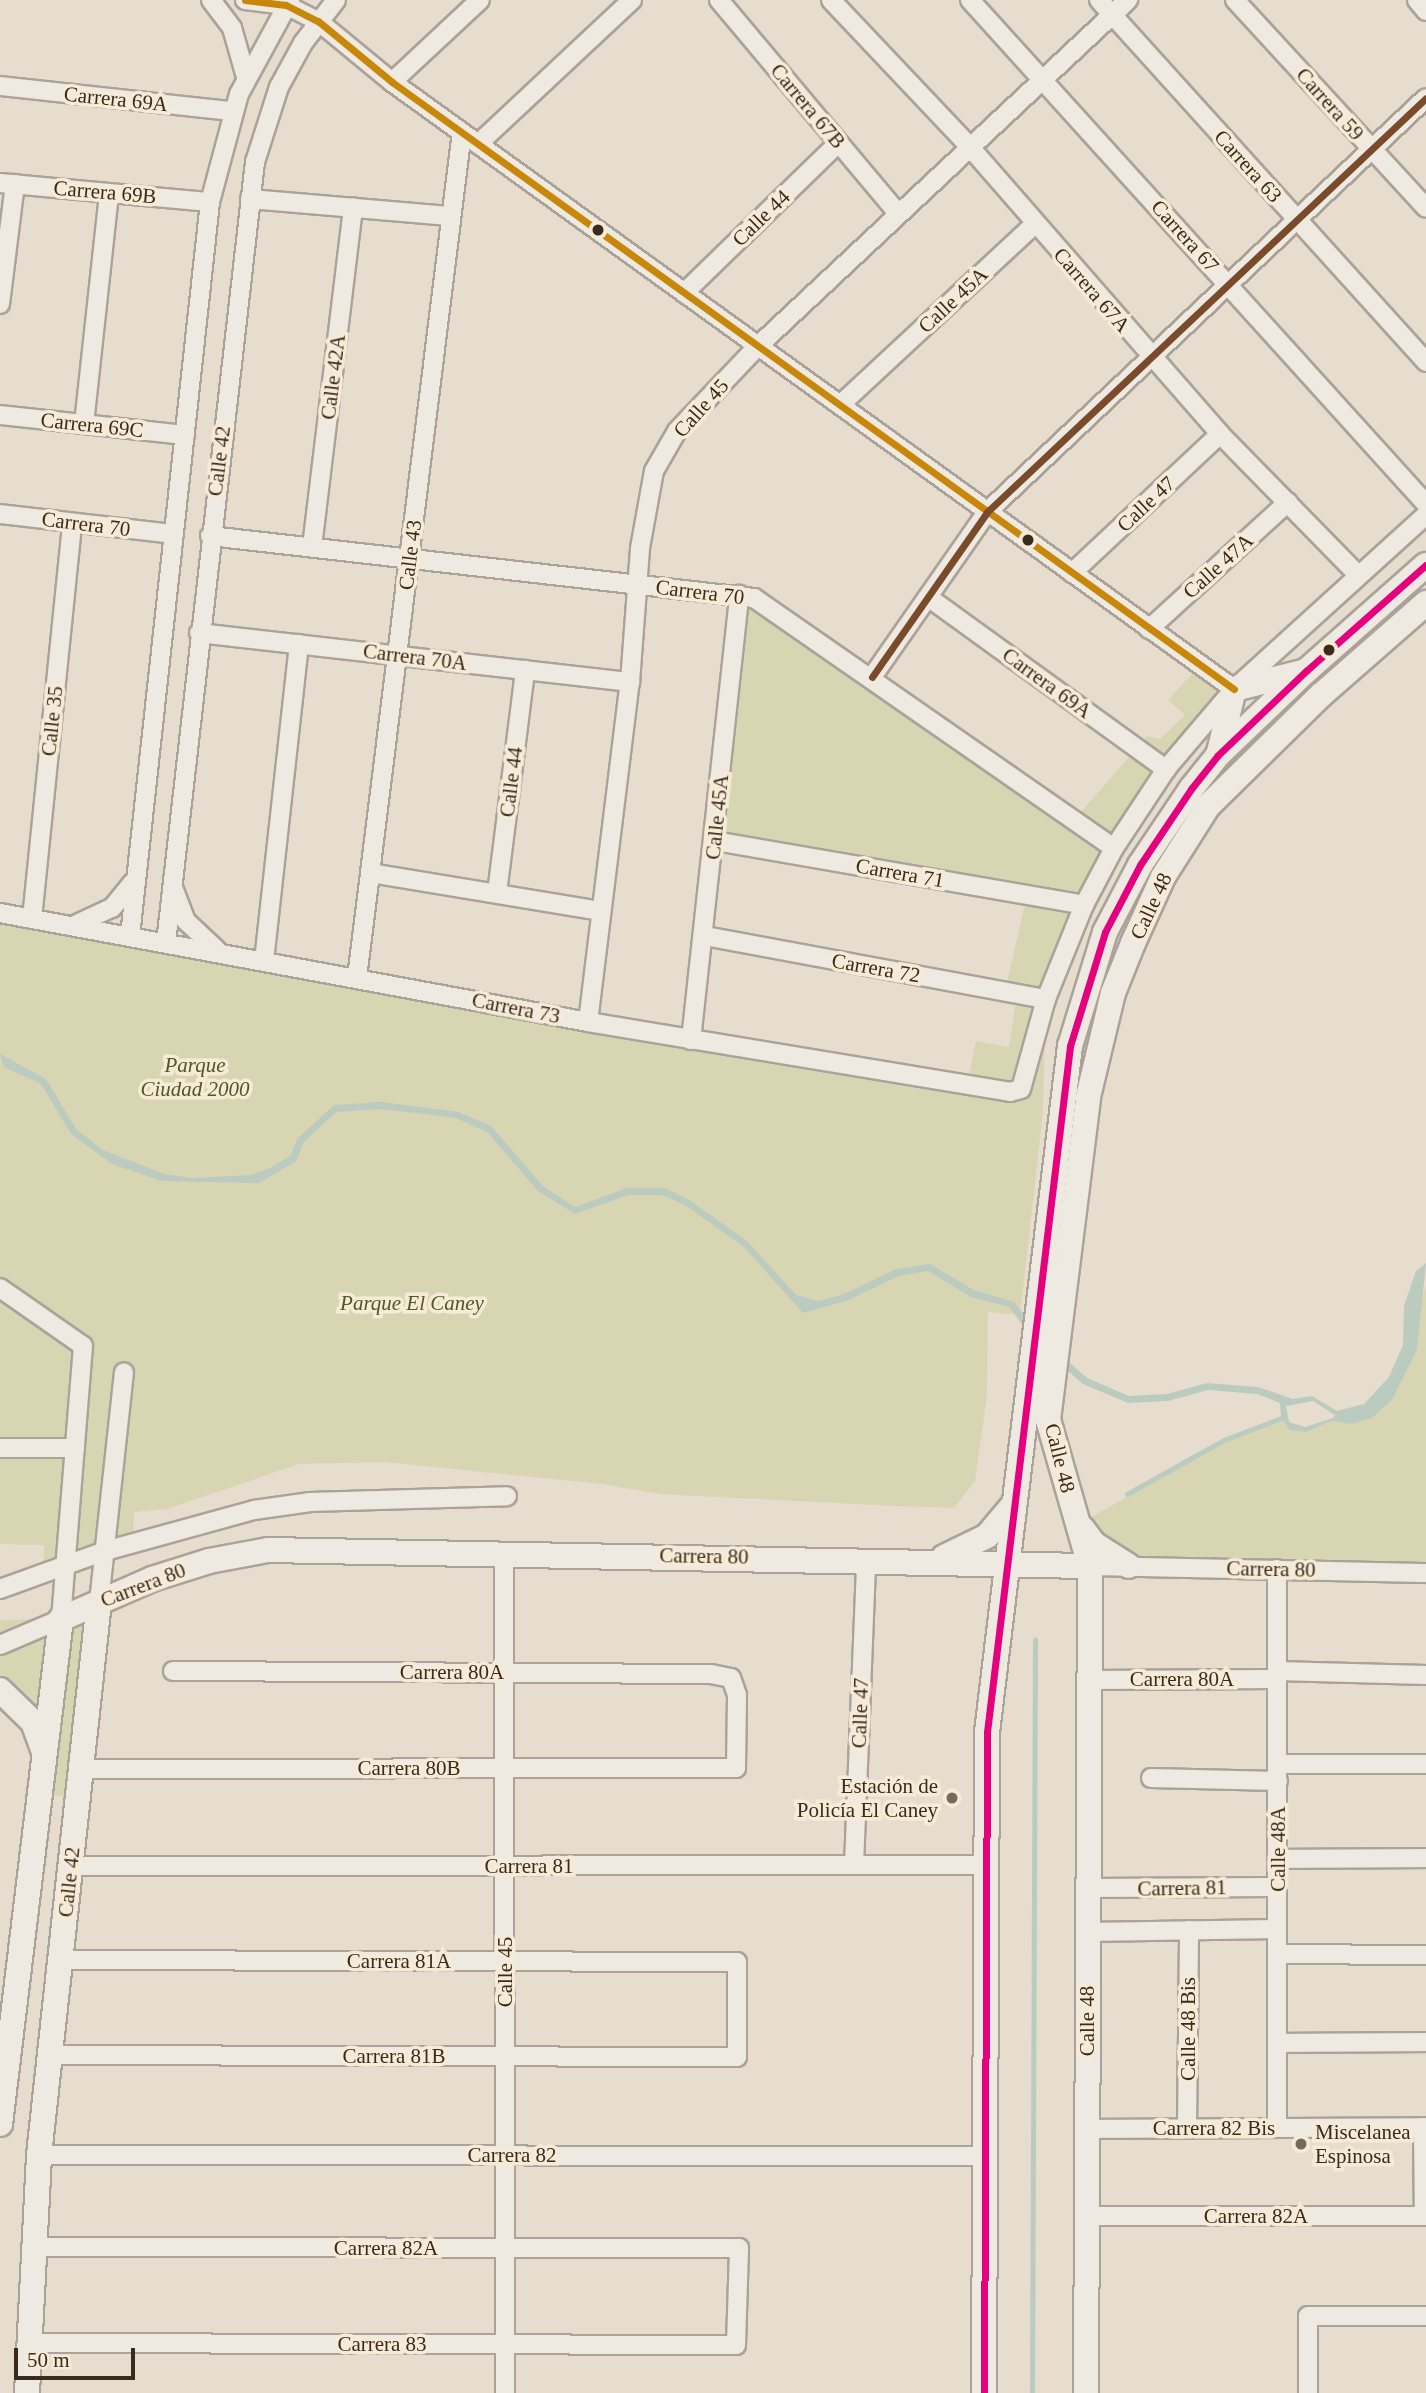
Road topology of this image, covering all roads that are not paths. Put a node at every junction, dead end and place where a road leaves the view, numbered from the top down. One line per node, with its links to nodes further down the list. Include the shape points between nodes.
1 (211, 0): 17 (street, via 232,28)
2 (245, 0): 13 (street)
3 (336, 0): 16 (street, Calle 42)
4 (480, 0): 19 (street)
5 (632, 0): 25 (street)
6 (719, 0): 24 (street, Carrera 67B)
7 (831, 0): 26 (street, Carrera 67A)
8 (970, 0): 18 (street, Carrera 67)
9 (1099, 0): 15 (street, Carrera 63)
10 (1129, 0): 15 (street, Calle 45)
11 (1235, 0): 27 (street, Carrera 59)
12 (1417, 0): 14 (street)
13 (288, 3): 16 (street); 17 (street, Calle 42)
14 (1426, 11)
15 (1112, 15): 18 (street, Calle 45); 36 (street, Carrera 63)
16 (318, 21): 19 (street); 30 (street, Calle 42, via 270,111)
17 (246, 77): 22 (street, Calle 42)
18 (1043, 78): 26 (street, Calle 45); 38 (street, Carrera 67)
19 (392, 82): 23 (street)
20 (0, 86): 22 (street, Carrera 69A)
21 (1426, 98): 27 (street)
22 (232, 111): 31 (street, Calle 42)
23 (461, 132): 25 (street); 35 (street, Calle 43)
24 (838, 143): 34 (street, Carrera 67B); 39 (street, Calle 44)
25 (478, 144): 39 (street)
26 (969, 146): 34 (street, Calle 45); 37 (street, Carrera 67A)
27 (1371, 149): 33 (street, Carrera 59); 36 (street)
28 (7, 184): 29 (street, Carrera 69B); 40 (street)
29 (109, 193): 31 (street, Carrera 69B); 46 (street)
30 (250, 199): 32 (street); 56 (street, Calle 42)
31 (210, 202): 48 (street, Calle 42)
32 (353, 207): 35 (street); 57 (street, Calle 42A)
33 (1426, 208)
34 (897, 212): 41 (street, Calle 45)
35 (449, 216): 58 (street, Calle 43)
36 (1298, 222): 38 (street); 43 (street, Carrera 63)
37 (1036, 223): 42 (street, Carrera 67A); 44 (street, Calle 45A)
38 (1227, 284): 42 (street); 50 (street, Carrera 67)
39 (684, 293): 41 (street)
40 (0, 304)
41 (758, 346): 44 (street); 62 (street, Calle 45, via 677,431 654,471)
42 (1149, 356): 47 (street, Carrera 67A); 51 (street)
43 (1426, 362)
44 (840, 405): 51 (street)
45 (0, 415): 46 (street, Carrera 69C)
46 (84, 424): 48 (street, Carrera 69C)
47 (1220, 434): 49 (street, Carrera 67A); 60 (street, Calle 47)
48 (184, 435): 55 (street, Calle 42)
49 (1288, 502): 61 (street, Carrera 67A); 66 (street, Calle 47A)
50 (1426, 504)
51 (987, 512): 60 (street); 64 (street)
52 (0, 514): 54 (street, Carrera 70)
53 (1426, 515): 61 (street)
54 (72, 523): 55 (street, Carrera 70); 86 (street, Calle 35)
55 (172, 534): 80 (street, Calle 42)
56 (210, 536): 57 (street, Carrera 70); 67 (street, Calle 42)
57 (313, 547): 58 (street, Carrera 70)
58 (410, 558): 62 (street, Carrera 70); 69 (street, Calle 43)
59 (1426, 565): 71 (main road, Calle 48)
60 (1072, 573): 66 (street)
61 (1358, 575): 74 (street)
62 (638, 585): 63 (street, Carrera 70); 73 (street, Calle 45)
63 (739, 595): 72 (street, Carrera 70, via 765,603); 77 (street, Calle 45A)
64 (928, 597): 72 (street); 76 (street, Carrera 69A)
65 (1426, 603): 103 (main road, Calle 48, via 1208,806 1163,877 1113,993 1093,1074 1048,1420 1055,1457)
66 (1149, 629): 74 (street)
67 (200, 633): 68 (street, Carrera 70A); 81 (street, Calle 42)
68 (299, 644): 69 (street, Carrera 70A); 92 (street)
69 (397, 655): 70 (street, Carrera 70A); 79 (street, Calle 43)
70 (525, 670): 73 (street, Carrera 70A); 82 (street, Calle 44)
71 (1306, 671): 74 (main road); 75 (main road, Calle 48)
72 (872, 677): 78 (street, Carrera 70)
73 (630, 682): 84 (street, Calle 45)
74 (1234, 689): 75 (main road); 76 (street)
75 (1218, 755): 102 (main road, Calle 48, via 1140,865 1105,932 1070,1046)
76 (1166, 769): 78 (street)
77 (715, 841): 83 (street, Carrera 71); 89 (street, Calle 45A)
78 (1114, 848): 83 (street)
79 (371, 873): 82 (street); 93 (street, Calle 43)
80 (136, 875): 87 (street, via 112,908); 88 (street, Calle 42)
81 (172, 881): 90 (street, Calle 42); 91 (street, via 192,930)
82 (497, 893): 84 (street)
83 (1084, 905): 94 (street)
84 (600, 911): 95 (street, Calle 45)
85 (0, 914): 86 (street, Carrera 73)
86 (32, 919): 87 (street, Carrera 73)
87 (73, 925): 88 (street, Carrera 73)
88 (130, 936): 90 (street, Carrera 73)
89 (705, 936): 94 (street, Carrera 72); 96 (street, Calle 45A)
90 (166, 943): 91 (street, Carrera 73)
91 (227, 954): 92 (street, Carrera 73)
92 (264, 961): 93 (street, Carrera 73)
93 (357, 978): 95 (street, Carrera 73)
94 (1046, 999): 96 (street, Carrera 73, via 1021,1089 1010,1092)
95 (588, 1022): 96 (street, Carrera 73)
96 (691, 1040)
97 (0, 1288): 100 (street, Calle 42, via 83,1346)
98 (124, 1372): 104 (street, Calle 42)
99 (0, 1448): 100 (street)
100 (75, 1448): 111 (street, Calle 42)
101 (508, 1496): 104 (street, Carrera 80, via 310,1502 254,1510)
102 (1013, 1504): 107 (main road, via 987,1536); 108 (main road, Calle 48)
103 (1080, 1524): 109 (main road, Calle 48); 110 (main road, via 1094,1544)
104 (105, 1551): 111 (street, Carrera 80); 115 (street, Calle 42)
105 (505, 1552): 106 (main road, Carrera 80); 115 (main road, Carrera 80, via 268,1550 208,1561); 119 (street, Calle 45)
106 (866, 1560): 107 (main road, Carrera 80); 134 (street, Calle 47)
107 (934, 1560): 108 (main road, Carrera 80)
108 (1006, 1563): 109 (main road, Carrera 80); 133 (main road, Calle 48, via 987,1732)
109 (1090, 1566): 110 (street, Carrera 80); 122 (main road, Calle 48)
110 (1129, 1566): 112 (street, Carrera 80)
111 (66, 1567): 114 (street, Carrera 80); 116 (street, Calle 42)
112 (1278, 1569): 113 (street, Carrera 80); 120 (street, Calle 48A)
113 (1426, 1573)
114 (0, 1589)
115 (99, 1602): 116 (main road, Carrera 80); 127 (main road, Calle 42)
116 (61, 1619): 117 (street, Carrera 80); 124 (main road, Calle 42)
117 (0, 1645)
118 (173, 1671): 119 (street, Carrera 80A)
119 (505, 1672): 126 (street, Calle 45); 128 (street, Carrera 80A, via 731,1678 737,1695)
120 (1277, 1675): 121 (street, Carrera 80A); 122 (street, Carrera 80A); 129 (street, Calle 48A)
121 (1426, 1675)
122 (1088, 1680): 138 (main road, Calle 48)
123 (0, 1689): 124 (main road, via 33,1722)
124 (45, 1756): 151 (main road, Calle 42)
125 (1426, 1764): 129 (street)
126 (505, 1768): 127 (street, Carrera 80B); 128 (street, Carrera 80B); 136 (street, Calle 45)
127 (81, 1769): 135 (main road, Calle 42)
128 (736, 1769)
129 (1278, 1773): 130 (street); 132 (street, Calle 48A)
130 (1151, 1778)
131 (1426, 1858): 132 (street)
132 (1277, 1859): 137 (street, Calle 48A)
133 (987, 1864): 134 (street, Carrera 81); 158 (main road, Calle 48)
134 (853, 1865): 136 (street, Carrera 81)
135 (71, 1866): 136 (street, Carrera 81); 144 (main road, Calle 42)
136 (505, 1866): 145 (street, Calle 45)
137 (1278, 1886): 138 (street, Carrera 81); 139 (street, Calle 48A)
138 (1087, 1888): 141 (main road, Calle 48)
139 (1277, 1929): 140 (street, Carrera 81); 142 (street, Calle 48A)
140 (1189, 1930): 141 (street, Carrera 81); 155 (street, Calle 48 Bis)
141 (1087, 1932): 154 (main road, Calle 48)
142 (1277, 1954): 143 (street); 147 (street, Calle 48A)
143 (1426, 1955)
144 (61, 1960): 145 (street, Carrera 81A); 148 (main road, Calle 42)
145 (505, 1962): 149 (street, Calle 45); 150 (street, Carrera 81A, via 737,1962)
146 (1426, 2042): 147 (street)
147 (1277, 2043): 153 (street, Calle 48A)
148 (51, 2055): 149 (street, Carrera 81B); 156 (main road, Calle 42)
149 (505, 2056): 150 (street, Carrera 81B); 157 (street, Calle 45)
150 (737, 2057)
151 (0, 2124)
152 (1424, 2127): 153 (street, Carrera 82 Bis); 160 (street)
153 (1277, 2128): 155 (street, Carrera 82 Bis)
154 (1087, 2129): 155 (street, Carrera 82 Bis); 159 (main road, Calle 48)
155 (1187, 2129)
156 (39, 2155): 157 (street, Carrera 82); 161 (main road, Calle 42)
157 (505, 2155): 158 (street, Carrera 82); 162 (street, Calle 45)
158 (985, 2156): 169 (main road, Calle 48)
159 (1086, 2216): 160 (street, Carrera 82A); 170 (main road, Calle 48)
160 (1425, 2216)
161 (33, 2247): 162 (street, Carrera 82A); 164 (main road, Calle 42)
162 (505, 2248): 165 (street, Calle 45); 166 (street, Carrera 82A, via 739,2248)
163 (1426, 2316): 171 (street, via 1308,2316)
164 (29, 2343): 165 (street, Carrera 83); 167 (main road, Calle 42)
165 (505, 2344): 166 (street, Carrera 83); 168 (street, Calle 45)
166 (736, 2344)
167 (27, 2393)
168 (505, 2393)
169 (984, 2393)
170 (1086, 2393)
171 (1308, 2393)

